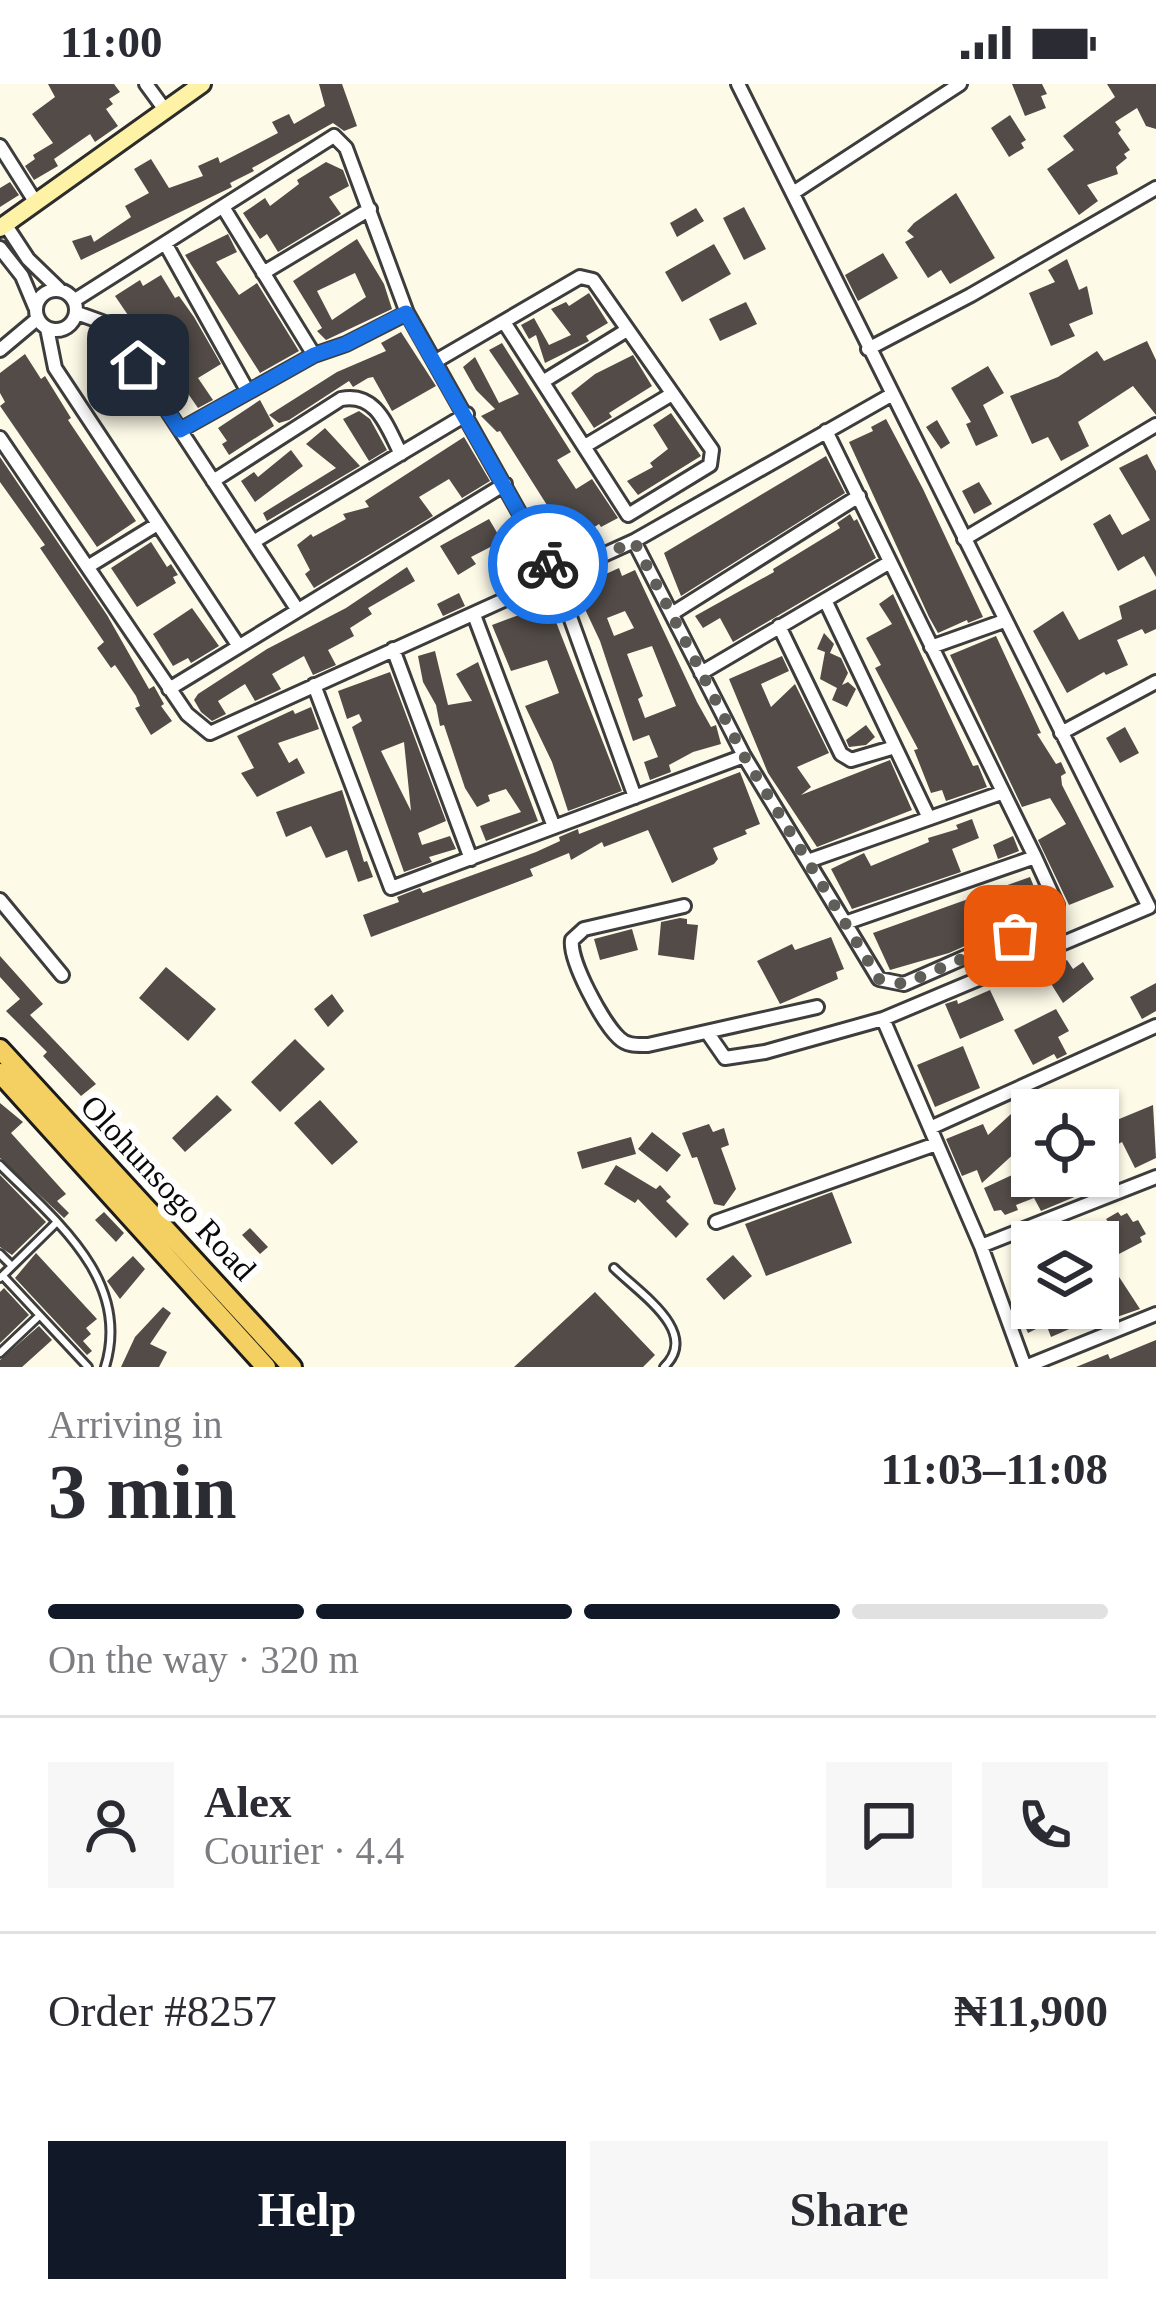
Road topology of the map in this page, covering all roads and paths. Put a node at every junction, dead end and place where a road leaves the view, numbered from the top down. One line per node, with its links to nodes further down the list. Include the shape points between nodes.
1 (146, 84): 5 (street)
2 (202, 84): 5 (street)
3 (738, 84): 8 (street)
4 (960, 84): 8 (street)
5 (165, 110): 9 (street)
6 (0, 146): 9 (street)
7 (1156, 188): 22 (street)
8 (793, 194): 22 (street)
9 (36, 202): 12 (street)
10 (223, 207): 11 (street, via 334,136); 13 (street); 15 (street)
11 (370, 209): 15 (street); 18 (street)
12 (3, 226): 16 (street)
13 (165, 243): 17 (street); 27 (street)
14 (0, 248): 19 (street)
15 (263, 273): 24 (street)
16 (59, 289): 17 (street); 19 (street, via 48,290)
17 (76, 306): 19 (street, via 71,325 60,330); 32 (street, via 120,338)
18 (406, 313): 24 (street); 25 (street)
19 (40, 318): 23 (street); 40 (street, via 55,368)
20 (504, 322): 21 (street, via 587,277); 25 (street); 26 (street)
21 (627, 330): 26 (street); 28 (street)
22 (868, 349): 29 (street)
23 (0, 350)
24 (314, 355): 27 (street)
25 (436, 361): 30 (street)
26 (544, 381): 35 (street)
27 (247, 390): 32 (street)
28 (672, 394): 35 (street); 35 (street, via 713,458 644,506 628,515)
29 (891, 394): 33 (street); 41 (street)
30 (467, 414): 36 (street); 38 (street)
31 (1156, 425): 41 (street)
32 (180, 430): 37 (street)
33 (826, 430): 39 (street); 42 (street)
34 (0, 438): 45 (street)
35 (585, 446)
36 (401, 454): 37 (street, via 378,410 353,396); 43 (street)
37 (213, 481): 43 (street)
38 (505, 484): 46 (street); 48 (street)
39 (859, 496): 44 (street); 49 (street)
40 (156, 525): 45 (street); 53 (street)
41 (964, 539): 51 (street)
42 (634, 541): 46 (street); 49 (street)
43 (254, 542): 48 (street)
44 (890, 562): 47 (street); 54 (street)
45 (89, 566): 59 (street)
46 (556, 578): 50 (street); 64 (street)
47 (825, 600): 52 (street); 61 (street)
48 (297, 609): 53 (street)
49 (673, 614): 56 (street)
50 (474, 615): 55 (street); 66 (street)
51 (1004, 621): 54 (street); 60 (street)
52 (779, 626): 56 (street); 61 (street, via 841,754 851,760)
53 (238, 645): 59 (street)
54 (931, 646): 63 (street)
55 (393, 649): 58 (street); 68 (street)
56 (701, 673): 62 (street)
57 (1156, 682): 60 (street)
58 (314, 685): 59 (street, via 210,733); 68 (street, via 391,888)
59 (169, 689)
60 (1061, 733): 72 (street)
61 (895, 747): 65 (street)
62 (744, 756): 64 (street); 69 (street)
63 (1001, 793): 65 (street); 67 (street)
64 (635, 797): 66 (street)
65 (928, 818): 69 (street)
66 (554, 827): 68 (street)
67 (1035, 857): 73 (street); 73 (street, via 1057,905 1052,920 904,984 879,979)
68 (471, 859)
69 (808, 861): 73 (street)
70 (0, 900): 74 (street)
71 (684, 906): 78 (street, via 584,929 571,951 618,1038 648,1045)
72 (1154, 910): 76 (street)
73 (845, 923)
74 (62, 975)
75 (817, 1007): 78 (street)
76 (883, 1018): 78 (street, via 731,1059); 81 (street)
77 (1156, 1026): 81 (street)
78 (707, 1032)
79 (0, 1049): 84 (main road, Olohunsogo Road)
80 (0, 1073): 84 (main road, Olohunsogo Road)
81 (930, 1128): 82 (street)
82 (937, 1144): 87 (street); 88 (street)
83 (0, 1165): 86 (lane)
84 (105, 1173): 98 (main road, Olohunsogo Road); 99 (main road, Olohunsogo Road)
85 (1156, 1177): 88 (street)
86 (57, 1222): 90 (lane); 97 (lane, via 109,1301)
87 (716, 1222)
88 (981, 1246): 93 (street, via 1025,1367)
89 (0, 1254): 90 (lane)
90 (11, 1265): 92 (lane)
91 (614, 1268): 100 (lane, via 675,1329 679,1345)
92 (2, 1277): 94 (lane)
93 (1156, 1314)
94 (38, 1317): 95 (lane); 96 (lane)
95 (0, 1353)
96 (88, 1367)
97 (105, 1367)
98 (266, 1367)
99 (292, 1367)
100 (664, 1367)

